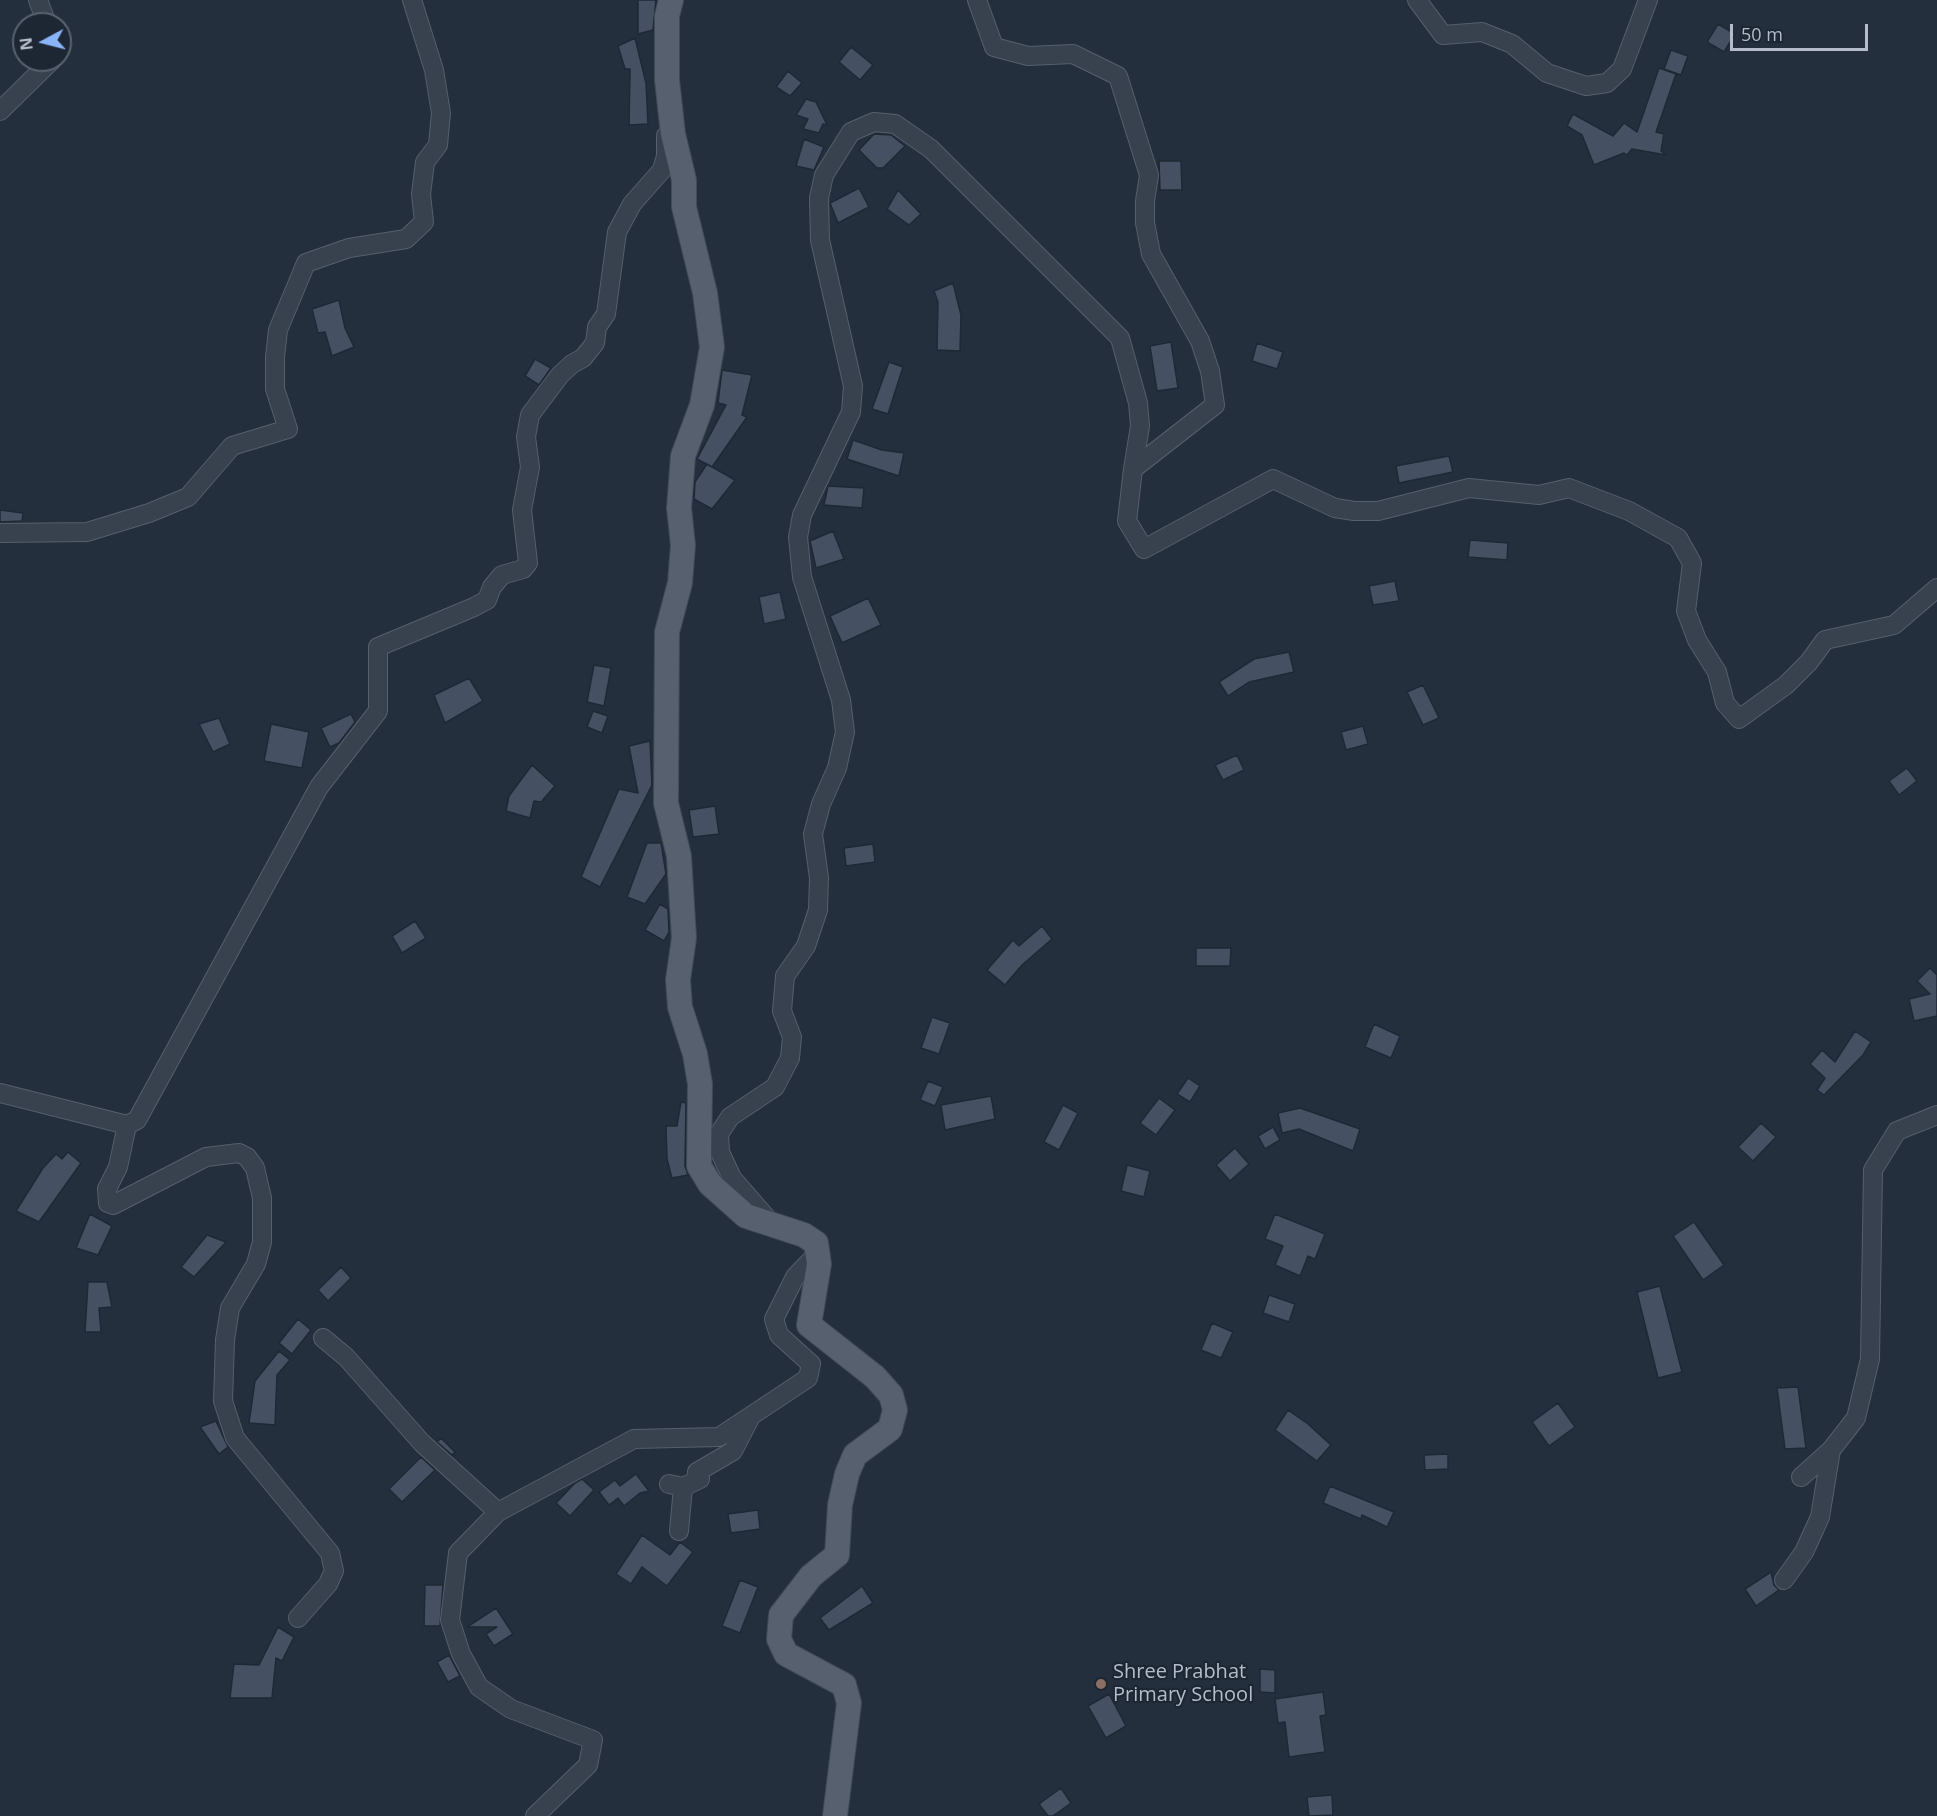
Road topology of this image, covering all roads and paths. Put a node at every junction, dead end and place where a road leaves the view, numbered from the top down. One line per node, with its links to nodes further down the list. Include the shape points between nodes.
1 (412, 0): 10 (street, via 434,70 441,112 438,145 425,162 421,194 424,222 406,239 349,248 306,263 278,330 274,357 275,389 288,429 232,446 188,497 149,513 87,532)
2 (670, 0): 8 (main road, via 667,80)
3 (977, 0): 9 (street, via 994,47 1028,56 1073,54 1118,76 1149,175 1144,201 1151,254 1200,341 1215,405)
4 (1417, 0): 5 (street, via 1443,35 1482,32 1512,44 1547,73 1586,86 1607,83 1622,69)
5 (1648, 0)
6 (40, 72): 7 (street)
7 (0, 111)
8 (673, 134): 14 (street, via 666,136 662,170 632,204 617,232 606,314 597,327 595,343 560,375 530,415 526,437 530,467 522,510 528,563 523,569 502,575 487,600 378,647 378,711 319,787 137,1120); 15 (main road, via 712,347 702,405 683,456 680,583 666,632 666,803 680,856 684,938 678,980 680,1007 700,1084 699,1166 710,1184 746,1216)
9 (1133, 469): 11 (street, via 1127,521 1144,549 1273,479 1335,508 1354,511 1378,511 1468,488 1539,495 1569,488 1629,512 1678,538 1692,563 1686,611 1697,640 1717,672 1725,703 1739,719 1786,685 1825,640 1894,625); 15 (street, via 1140,426 1138,403 1120,338 931,150 895,124 874,122 851,132 824,175 819,198 820,240 853,386 851,412 802,515 798,537 802,577 841,700 845,732 837,768 813,834 819,878 818,910 806,946 785,976 782,1011 792,1037 790,1058 775,1086 730,1117 719,1134 720,1152 732,1178)
10 (0, 533)
11 (1937, 588)
12 (0, 1093): 14 (street)
13 (1937, 1115): 19 (street, via 1897,1131 1873,1170 1870,1359 1856,1418)
14 (127, 1125): 24 (street, via 118,1167 107,1189 108,1203 120,1201 206,1157 239,1153 255,1168 262,1198 262,1242 256,1264 230,1308 223,1401 235,1438 330,1552 334,1571 328,1584)
15 (773, 1225): 16 (main road, via 816,1243)
16 (816, 1256): 18 (street, via 795,1277 774,1319 779,1335 810,1364 808,1378); 26 (main road, via 819,1264 809,1325 875,1377 891,1395 895,1410 890,1429 855,1455 847,1473 840,1505 837,1555 811,1576 781,1615 779,1639 786,1654 844,1685 849,1702)
17 (323, 1338): 21 (street, via 346,1357 422,1443)
18 (750, 1418): 21 (street, via 719,1437 634,1439); 22 (street, via 733,1451 697,1472 700,1479 676,1485)
19 (1831, 1450): 20 (street); 23 (street, via 1820,1517 1804,1552)
20 (1801, 1477)
21 (498, 1512): 25 (street, via 458,1553 450,1620 461,1654 479,1687 511,1709 593,1740 588,1765)
22 (679, 1532)
23 (1784, 1580)
24 (298, 1618)
25 (535, 1816)
26 (835, 1816)

